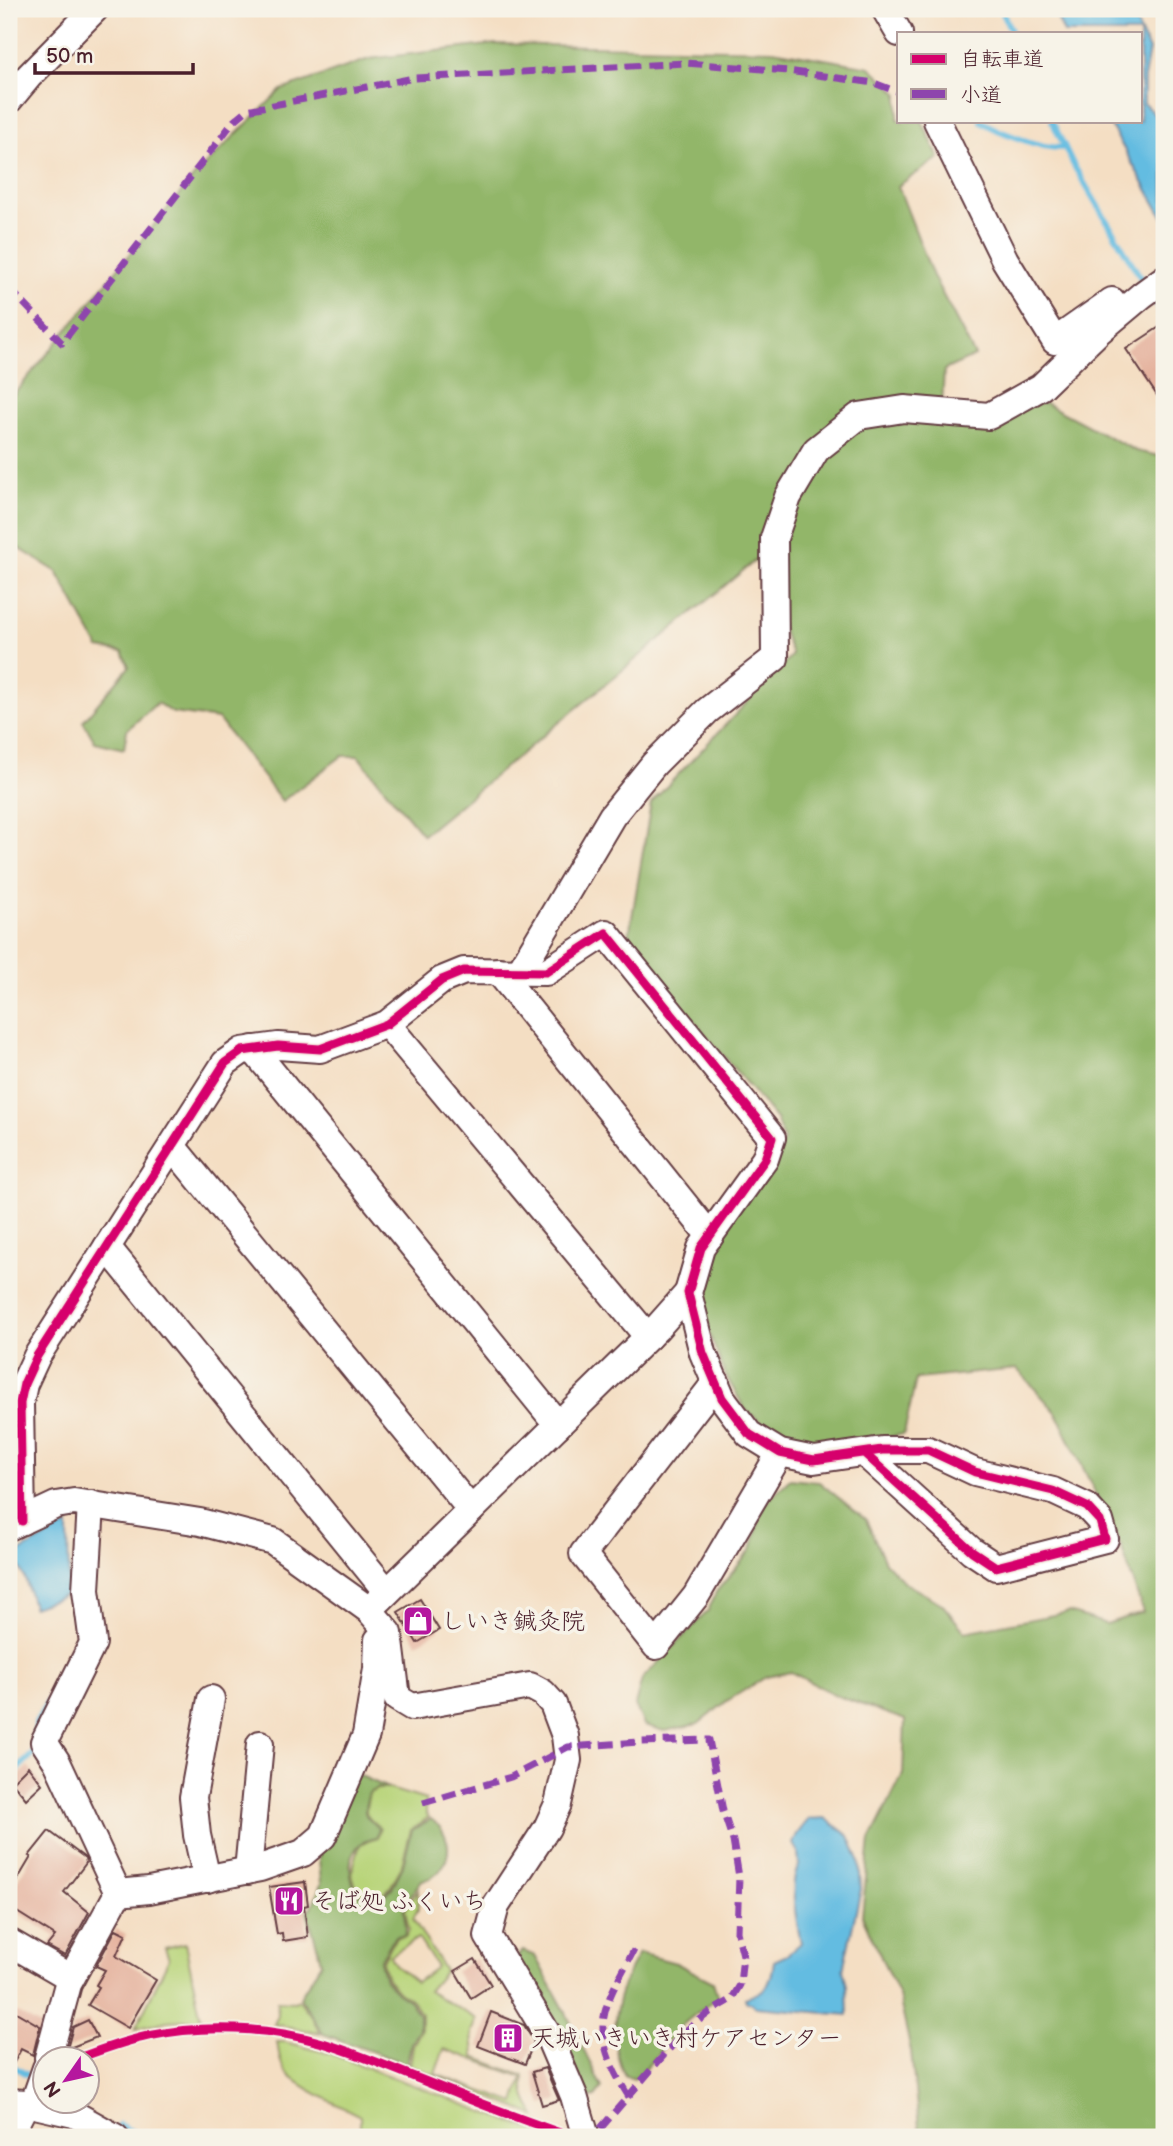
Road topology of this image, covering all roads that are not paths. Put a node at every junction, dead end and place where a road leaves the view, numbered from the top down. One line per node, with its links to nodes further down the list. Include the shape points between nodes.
1 (95, 9): 4 (street)
2 (886, 9): 3 (street)
3 (898, 32)
4 (9, 100)
5 (937, 122): 6 (street, via 1005,260 1055,341 1119,296)
6 (1150, 289): 7 (street, via 1041,387 989,416 904,409 859,416 816,450 788,497 774,538 775,658 707,711 654,764 612,816)
7 (509, 971): 8 (street, via 464,971 442,980); 11 (street); 11 (street, via 546,972 606,933 772,1138 765,1159)
8 (387, 1024): 9 (street, via 320,1049); 14 (street)
9 (253, 1049): 10 (street, via 225,1063); 16 (street)
10 (172, 1146): 12 (street); 20 (street)
11 (710, 1236): 13 (street, via 701,1248)
12 (107, 1247): 21 (street, via 24,1384); 22 (street)
13 (688, 1293): 14 (street); 15 (street)
14 (648, 1337): 16 (street)
15 (716, 1382): 17 (street, via 722,1398 749,1434); 17 (street, via 583,1554 656,1646 695,1596)
16 (558, 1425): 20 (street)
17 (780, 1453): 18 (street, via 814,1460)
18 (864, 1453): 18 (street, via 928,1450 975,1472 1054,1491 1087,1507 1100,1521 1105,1539 996,1567 972,1551)
19 (91, 1504): 21 (street, via 56,1505); 22 (street, via 200,1522 272,1541); 27 (street, via 86,1590 93,1643 44,1742)
20 (471, 1510): 22 (street)
21 (15, 1524)
22 (378, 1607): 25 (street, via 377,1669 366,1735 323,1836 303,1853); 36 (street, via 389,1633 397,1698 412,1707 530,1686 543,1693 557,1715 568,1747 558,1804 496,1906 488,1936 548,2035)
23 (211, 1699): 26 (street, via 193,1797)
24 (260, 1744): 25 (street)
25 (248, 1871): 26 (street)
26 (207, 1879): 27 (street)
27 (118, 1893): 29 (street)
28 (9, 1942): 29 (street)
29 (71, 1978): 30 (street)
30 (52, 2044)
31 (23, 2103): 33 (street)
32 (74, 2114): 34 (street); 35 (street)
33 (9, 2136)
34 (90, 2137)
35 (115, 2137)
36 (586, 2137)

